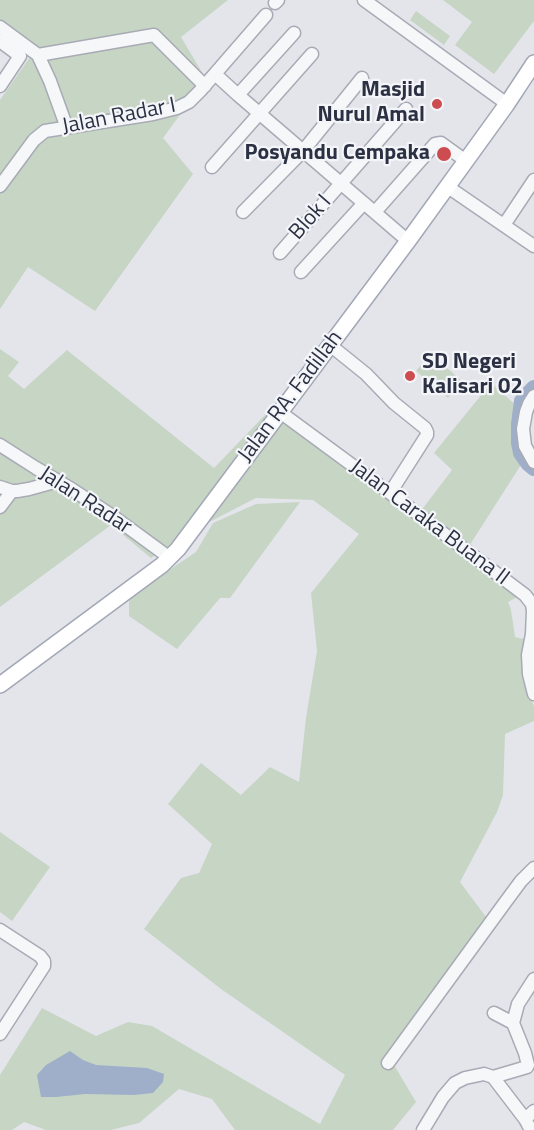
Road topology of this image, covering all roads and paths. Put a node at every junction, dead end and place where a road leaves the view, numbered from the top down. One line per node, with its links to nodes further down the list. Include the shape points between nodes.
1 (364, 0): 14 (street)
2 (266, 15): 9 (street, Jalan Radar I)
3 (0, 27): 7 (street)
4 (294, 33): 13 (street)
5 (0, 40): 11 (street, via 20,56)
6 (312, 54): 16 (street)
7 (38, 55): 12 (street, via 154,35); 17 (street)
8 (534, 63): 14 (main road, Jalan RA. Fadillah)
9 (215, 74): 12 (street, Jalan Radar I); 13 (street)
10 (362, 78): 18 (street)
11 (0, 86)
12 (205, 86): 17 (street, Jalan Radar I, via 177,108)
13 (238, 95): 16 (street)
14 (507, 104): 19 (main road, Jalan RA. Fadillah)
15 (406, 110): 22 (street, Blok I)
16 (260, 114): 18 (street); 20 (street)
17 (67, 128): 23 (street, Jalan Radar I, via 42,133)
18 (303, 151): 22 (street); 26 (street)
19 (466, 161): 24 (main road, Jalan RA. Fadillah); 27 (street, via 441,143 435,144)
20 (212, 167)
21 (534, 180): 28 (street)
22 (341, 183): 25 (street); 31 (street, Blok I)
23 (0, 186)
24 (448, 187): 28 (street); 29 (main road, Jalan RA. Fadillah)
25 (364, 203): 27 (street); 32 (street)
26 (243, 212)
27 (375, 212): 29 (street)
28 (504, 225): 30 (street)
29 (408, 241): 33 (main road, Jalan RA. Fadillah)
30 (534, 246)
31 (280, 253)
32 (301, 272)
33 (330, 345): 35 (main road, Jalan RA. Fadillah); 40 (street, via 427,432)
34 (534, 396): 37 (street, via 523,429 525,446)
35 (280, 412): 40 (street, Jalan Caraka Buana II); 42 (main road, Jalan RA. Fadillah)
36 (0, 445): 38 (street, Jalan Radar)
37 (534, 462)
38 (58, 481): 39 (street, via 29,489); 42 (street, Jalan Radar)
39 (6, 489): 41 (street)
40 (390, 493): 43 (street, Jalan Caraka Buana II)
41 (0, 507)
42 (170, 558): 44 (main road, Jalan RA. Fadillah)
43 (533, 604): 45 (street, Jalan Caraka Buana II, via 528,664)
44 (0, 685)
45 (534, 694)
46 (534, 868): 52 (street)
47 (0, 930): 51 (street, via 44,961)
48 (534, 979): 50 (street, via 518,1004)
49 (494, 1013): 50 (street)
50 (513, 1023): 53 (street, via 528,1065)
51 (0, 1034)
52 (388, 1063)
53 (489, 1075): 54 (street); 55 (street, via 455,1083)
54 (530, 1120)
55 (423, 1130)

